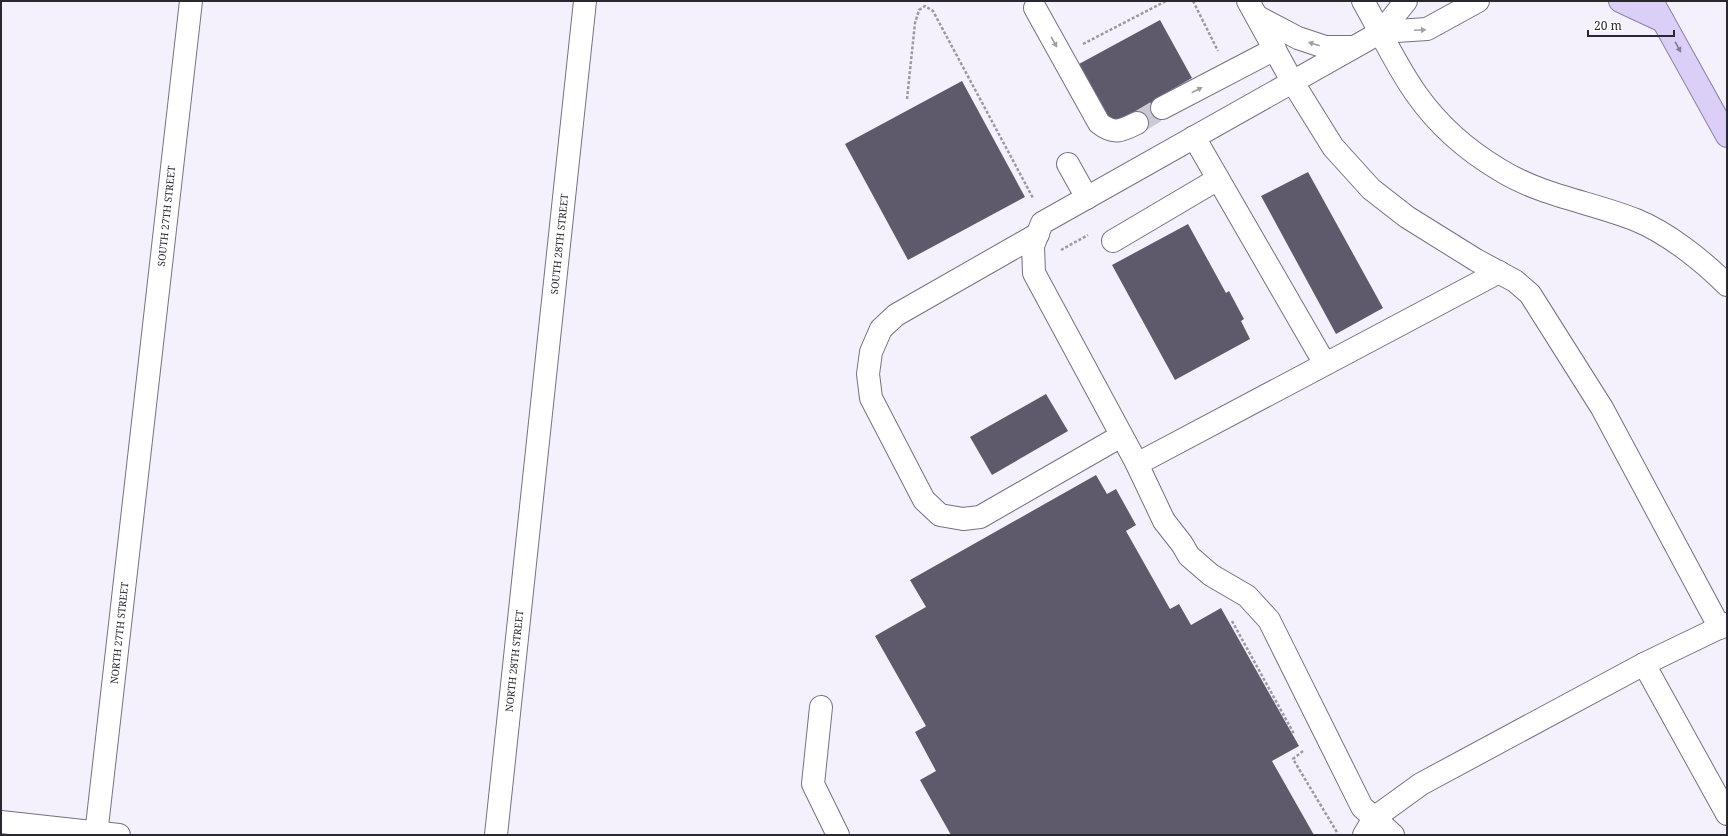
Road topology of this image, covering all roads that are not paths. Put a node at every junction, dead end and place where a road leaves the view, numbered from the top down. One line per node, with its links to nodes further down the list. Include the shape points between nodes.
1 (191, 1): 27 (street, SOUTH 27TH STREET)
2 (585, 1): 30 (street, SOUTH 28TH STREET)
3 (1363, 1): 11 (street)
4 (1406, 1): 11 (street)
5 (1478, 1): 11 (street, one-way to 5, via 1427,29)
6 (1620, 1): 10 (main road)
7 (1652, 1): 10 (main road)
8 (1035, 8): 16 (street, one-way to 16, via 1099,123 1116,131)
9 (1253, 9): 12 (street, one-way to 9, via 1324,47 1298,38); 13 (street)
10 (1663, 21): 17 (main road, one-way to 17)
11 (1381, 32): 12 (street); 25 (street, via 1417,95 1466,148 1500,171 1538,188 1637,220 1672,239)
12 (1353, 47): 14 (street)
13 (1275, 49): 14 (street); 15 (street, one-way to 13)
14 (1292, 81): 18 (street); 24 (street, via 1333,147 1371,189 1407,218)
15 (1162, 108)
16 (1137, 122)
17 (1727, 136)
18 (1194, 137): 20 (street); 21 (street)
19 (1068, 164): 21 (street)
20 (1218, 179): 23 (street); 26 (street)
21 (1087, 198): 22 (street)
22 (1042, 227): 28 (street, via 1033,246 1034,273); 28 (street, via 896,315 881,329 871,352 868,374 872,398 924,500 940,515 963,519 980,517)
23 (1113, 241)
24 (1499, 272): 26 (street); 31 (street, via 1530,294 1595,395)
25 (1727, 285)
26 (1325, 364): 29 (street)
27 (142, 430): 37 (street, NORTH 27TH STREET)
28 (1121, 436): 29 (street)
29 (1137, 464): 36 (street, via 1164,521 1189,556 1211,575 1247,596 1269,620 1362,807)
30 (533, 487): 39 (street, NORTH 28TH STREET)
31 (1723, 626): 32 (street)
32 (1644, 664): 34 (street); 36 (street, via 1421,784)
33 (821, 707): 40 (street, via 813,784)
34 (1727, 814)
35 (1, 822): 37 (street)
36 (1369, 826): 41 (street)
37 (96, 834): 38 (street)
38 (119, 835)
39 (496, 835)
40 (838, 835)
41 (1393, 835)

